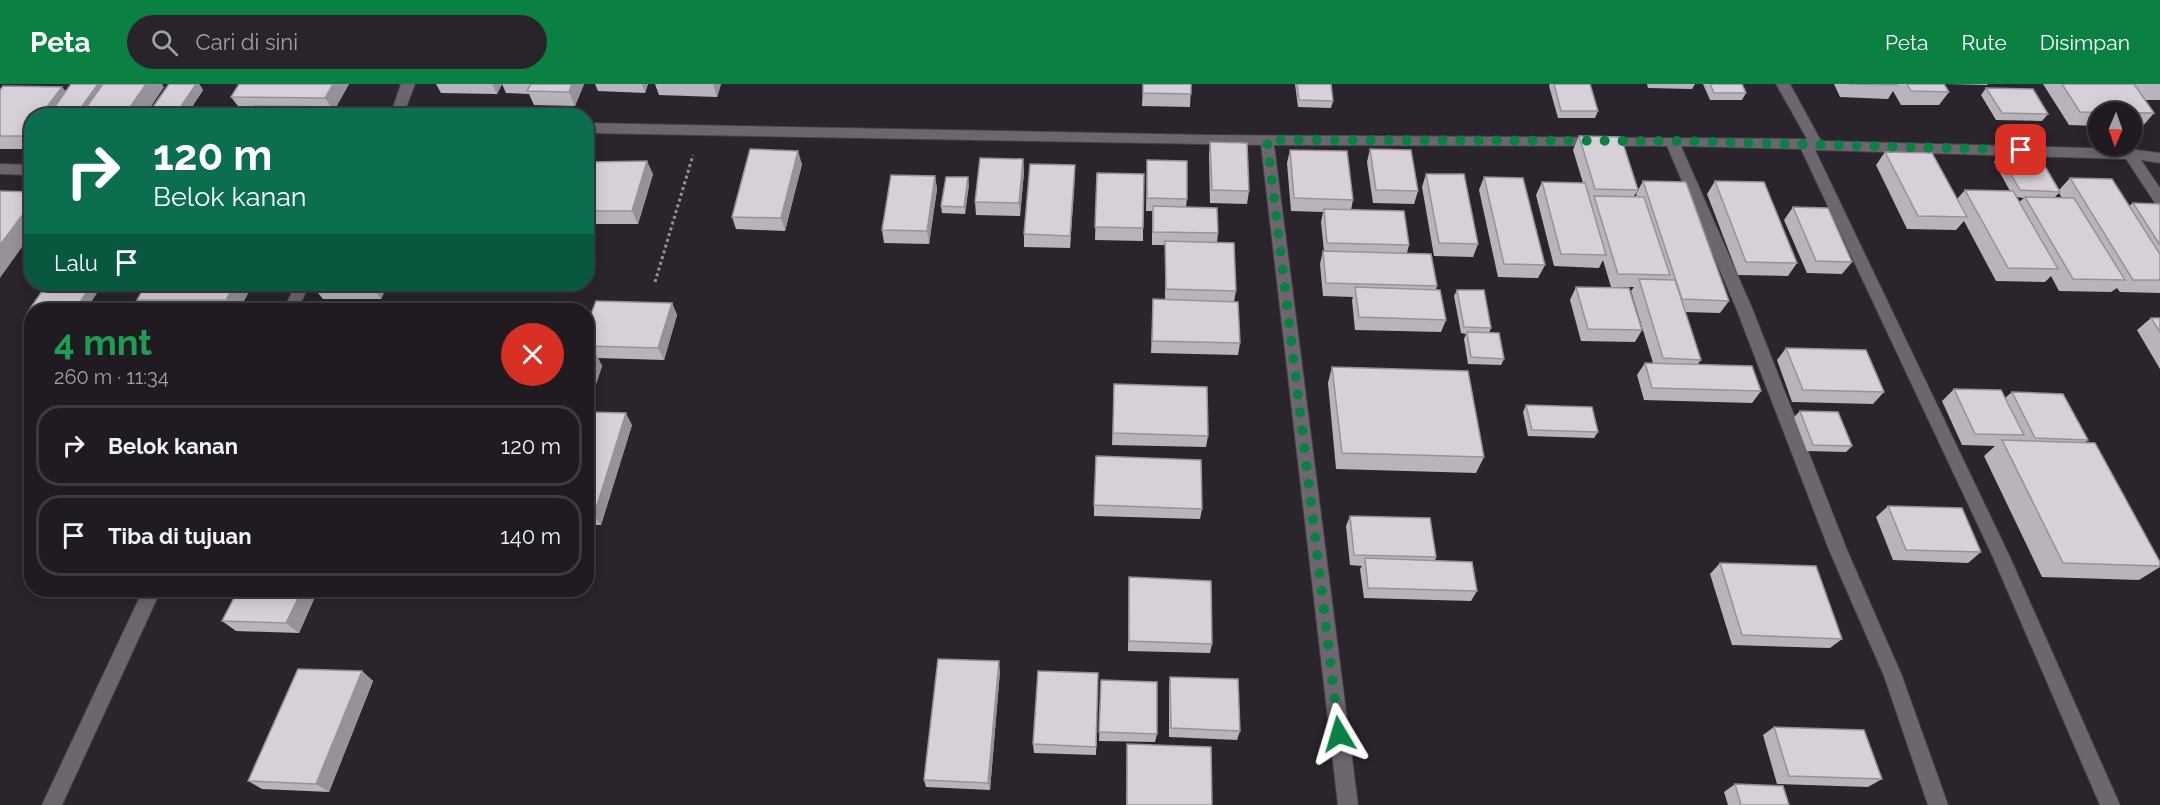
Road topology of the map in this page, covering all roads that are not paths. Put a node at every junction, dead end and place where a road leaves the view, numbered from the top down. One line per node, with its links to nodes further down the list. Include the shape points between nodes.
1 (408, 84): 3 (street)
2 (1783, 84): 7 (street)
3 (399, 108)
4 (594, 128): 5 (street)
5 (1267, 140): 6 (street); 17 (street)
6 (1672, 141): 7 (street); 18 (street, via 1893,676)
7 (1810, 143): 8 (street); 19 (street, via 2062,688)
8 (2088, 153)
9 (2131, 156): 14 (street)
10 (2142, 156): 11 (street)
11 (2160, 158)
12 (0, 169): 13 (street)
13 (24, 170)
14 (2160, 199)
15 (149, 597): 16 (street)
16 (52, 805)
17 (1348, 805)
18 (1938, 805)
19 (2110, 805)

